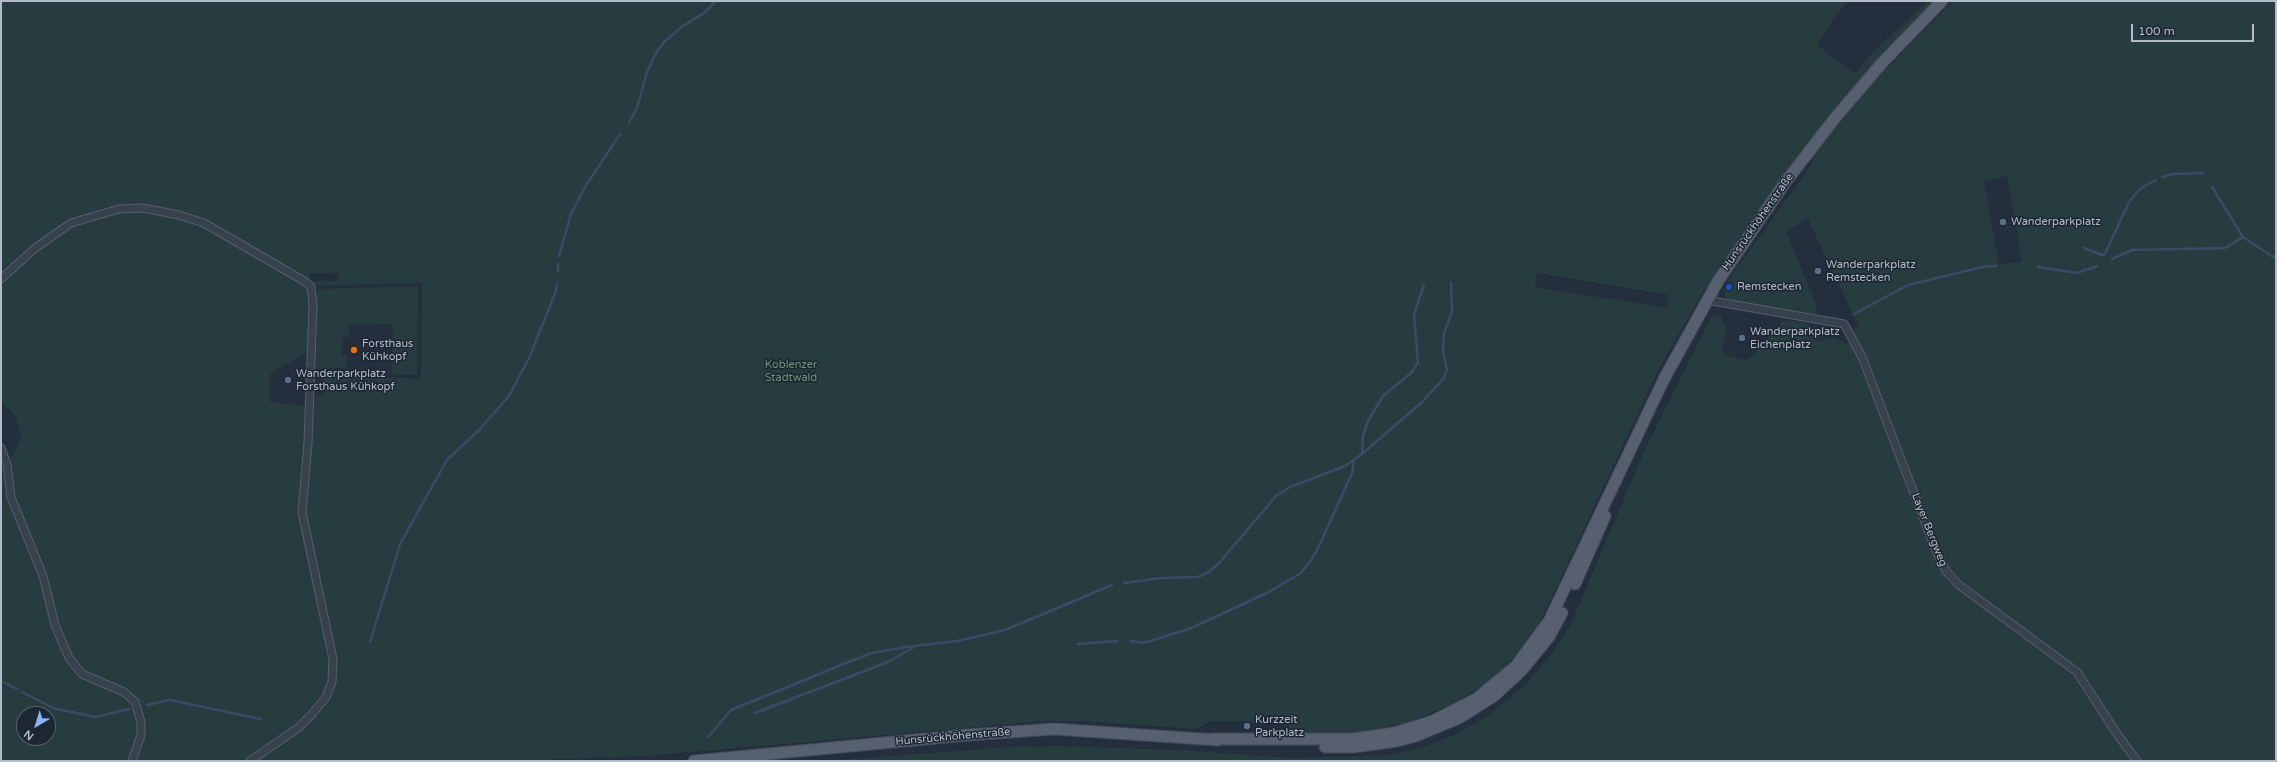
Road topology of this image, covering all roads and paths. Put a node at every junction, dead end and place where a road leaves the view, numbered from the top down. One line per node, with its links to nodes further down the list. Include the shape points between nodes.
1 (1942, 1): 3 (main road, Hunsrückhöhenstraße, via 1882,63 1814,144 1754,226)
2 (1, 279): 6 (street, via 64,226 97,215 134,208 200,221 309,284 313,305 307,462 302,512 332,658 332,682 322,704 298,728)
3 (1707, 300): 7 (main road, Hunsrückhöhenstraße, via 1664,379 1544,630 1516,666 1476,699 1433,721 1394,733 1324,740 1212,739 1054,730 968,734); 8 (street, Layer Bergweg, via 1844,324 1862,357 1936,552 1946,571 1959,585 2077,672)
4 (1, 448): 5 (street, via 7,464 11,497 43,576 55,626 69,658 82,674 124,692 135,702 141,722 141,735)
5 (132, 761)
6 (250, 761)
7 (694, 761)
8 (2137, 761)

